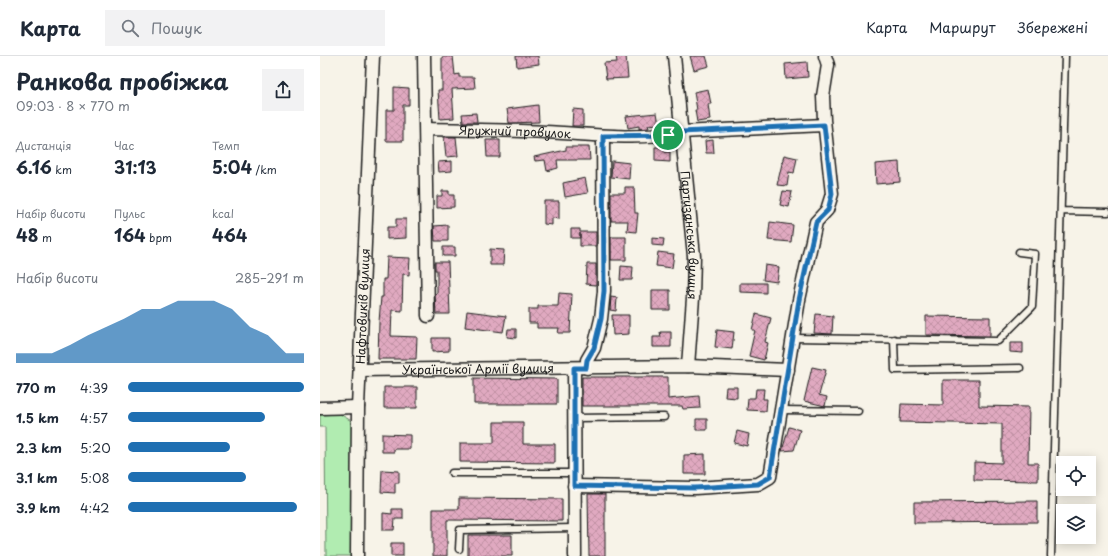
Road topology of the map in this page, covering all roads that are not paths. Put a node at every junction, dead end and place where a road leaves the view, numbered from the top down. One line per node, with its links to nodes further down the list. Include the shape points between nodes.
1 (373, 56): 20 (street, Нафтовиків вулиця)
2 (424, 56): 7 (street)
3 (674, 56): 8 (street, Партизанська вулиця)
4 (825, 56): 6 (street, via 828,64 823,96)
5 (1065, 56): 10 (lane)
6 (824, 125): 8 (street, Яружний провулок); 14 (street, via 832,194 828,210 816,222)
7 (427, 129): 9 (street, Яружний провулок); 13 (street)
8 (681, 132): 9 (street, Яружний провулок, via 668,135); 16 (street, Партизанська вулиця, via 694,256)
9 (603, 136): 18 (street, via 604,291 601,319)
10 (1061, 211): 11 (lane); 35 (lane)
11 (1108, 212)
12 (1019, 252): 15 (lane, via 1035,254 1032,307 998,341)
13 (428, 316)
14 (793, 338): 15 (lane); 21 (street)
15 (894, 339): 19 (lane, via 895,370)
16 (688, 366): 18 (street, Української Армії вулиця); 21 (street, Української Армії вулиця)
17 (574, 368): 18 (street, Української Армії вулиця); 20 (street, Української Армії вулиця); 27 (street)
18 (586, 368)
19 (1020, 368)
20 (360, 370): 22 (street, Нафтовиків вулиця)
21 (788, 370): 24 (street)
22 (358, 407): 23 (street); 33 (street, Нафтовиків вулиця)
23 (320, 408)
24 (782, 410): 25 (lane); 30 (street, via 772,472 770,477 758,484 695,488)
25 (858, 411)
26 (664, 417): 27 (lane)
27 (574, 418): 29 (street)
28 (452, 473): 29 (lane)
29 (574, 473): 30 (street)
30 (574, 486): 31 (street)
31 (574, 528): 32 (lane, via 460,530); 34 (street)
32 (459, 549)
33 (357, 556)
34 (575, 556)
35 (1051, 556)

